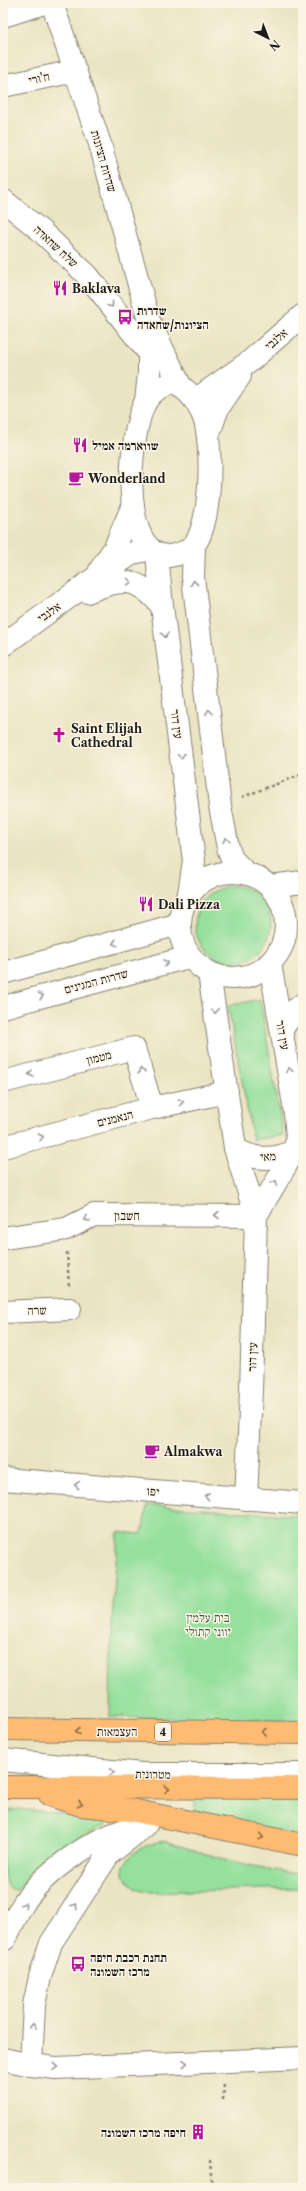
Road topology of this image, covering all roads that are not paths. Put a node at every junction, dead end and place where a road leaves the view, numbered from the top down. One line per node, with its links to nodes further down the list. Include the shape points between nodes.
1 (44, 3): 3 (street)
2 (52, 3): 4 (street, שדרות הציונות)
3 (3, 16)
4 (75, 70): 5 (street, ח'ורי); 8 (street, שדרות הציונות, via 100,144)
5 (3, 86)
6 (3, 200): 9 (street, שלח שחאדה, one-way to 9, via 41,231 88,276)
7 (303, 316): 10 (street, אלנבי)
8 (149, 321): 9 (street, שדרות הציונות); 11 (street, שדרות הציונות)
9 (149, 353): 12 (street, שדרות הציונות)
10 (249, 362): 11 (street, אלנבי); 13 (street, אלנבי, via 221,403)
11 (187, 393): 12 (street, via 173,383 163,385); 13 (street, שדרות הציונות, via 203,417)
12 (146, 401): 14 (street, שדרות הציונות, via 135,438)
13 (208, 436): 15 (street, via 207,508)
14 (133, 504): 16 (street, שדרות הציונות, via 138,531); 17 (street, אלנבי, via 115,548)
15 (194, 545): 16 (street, אלנבי, via 179,554 169,556); 21 (street, one-way to 15, via 232,859 220,806 193,577)
16 (153, 552): 17 (street, אלנבי, via 133,553); 19 (street, עין דור)
17 (95, 578): 18 (street, אלנבי)
18 (66, 601): 19 (street, one-way to 19, via 107,584 122,581 137,584 149,591); 20 (street, אלנבי)
19 (162, 606): 24 (street, עין דור, one-way to 24, via 194,861)
20 (3, 645)
21 (246, 873): 23 (street); 24 (street, via 230,871 214,874 200,882)
22 (303, 882): 23 (street)
23 (270, 886): 25 (street, via 284,910)
24 (189, 894): 26 (street, via 182,908)
25 (295, 921): 28 (street, via 279,952)
26 (179, 924): 27 (street, via 181,940); 29 (street, one-way to 29)
27 (189, 957): 30 (street); 34 (street, שדרות המגינים, one-way to 27)
28 (270, 962): 30 (street, via 257,972 241,978 225,978); 32 (street, עין דור)
29 (3, 973)
30 (209, 973): 37 (street, עין דור, one-way to 37)
31 (303, 990): 32 (street)
32 (275, 997): 35 (street, עין דור)
33 (303, 1004): 35 (street, via 296,1009)
34 (3, 1007)
35 (282, 1029): 41 (street, עין דור, one-way to 35)
36 (3, 1082): 38 (street, מטמון, one-way to 36, via 134,1048)
37 (227, 1092): 38 (street, הנאמנים, one-way to 37); 40 (street, עין דור)
38 (152, 1108): 39 (street, הנאמנים, one-way to 38)
39 (3, 1146)
40 (235, 1148): 41 (street, מאי, via 244,1154 259,1158 282,1156); 42 (street, עין דור)
41 (299, 1150): 42 (street, עין דור, one-way to 41)
42 (256, 1216): 43 (street, חשבון, one-way to 43, via 94,1215 66,1229); 47 (street, עין דור)
43 (3, 1238)
44 (70, 1309): 45 (street, שרה)
45 (3, 1312)
46 (3, 1479): 47 (street, יפו, one-way to 46)
47 (246, 1499): 48 (street, יפו)
48 (303, 1503)
49 (3, 1729): 50 (highway, העצמאות / 4, one-way to 49)
50 (303, 1733)
51 (3, 1750): 53 (street, מטרונית, via 168,1761)
52 (3, 1760): 54 (street, מטרונית, one-way to 54, via 142,1774)
53 (303, 1760)
54 (303, 1774)
55 (3, 1787): 57 (highway)
56 (303, 1788): 57 (highway, one-way to 56)
57 (30, 1789): 58 (highway, one-way to 58, via 81,1805 131,1810)
58 (189, 1823): 59 (street); 60 (highway, one-way to 60)
59 (146, 1825): 62 (street, one-way to 59, via 23,1905 51,1873 93,1844 122,1831); 65 (street, one-way to 59, via 34,2005 51,1943 108,1854)
60 (303, 1845)
61 (3, 1912): 62 (street)
62 (4, 1946)
63 (303, 2058): 65 (street, one-way to 63, via 84,2068)
64 (3, 2059): 65 (street)
65 (31, 2065)

